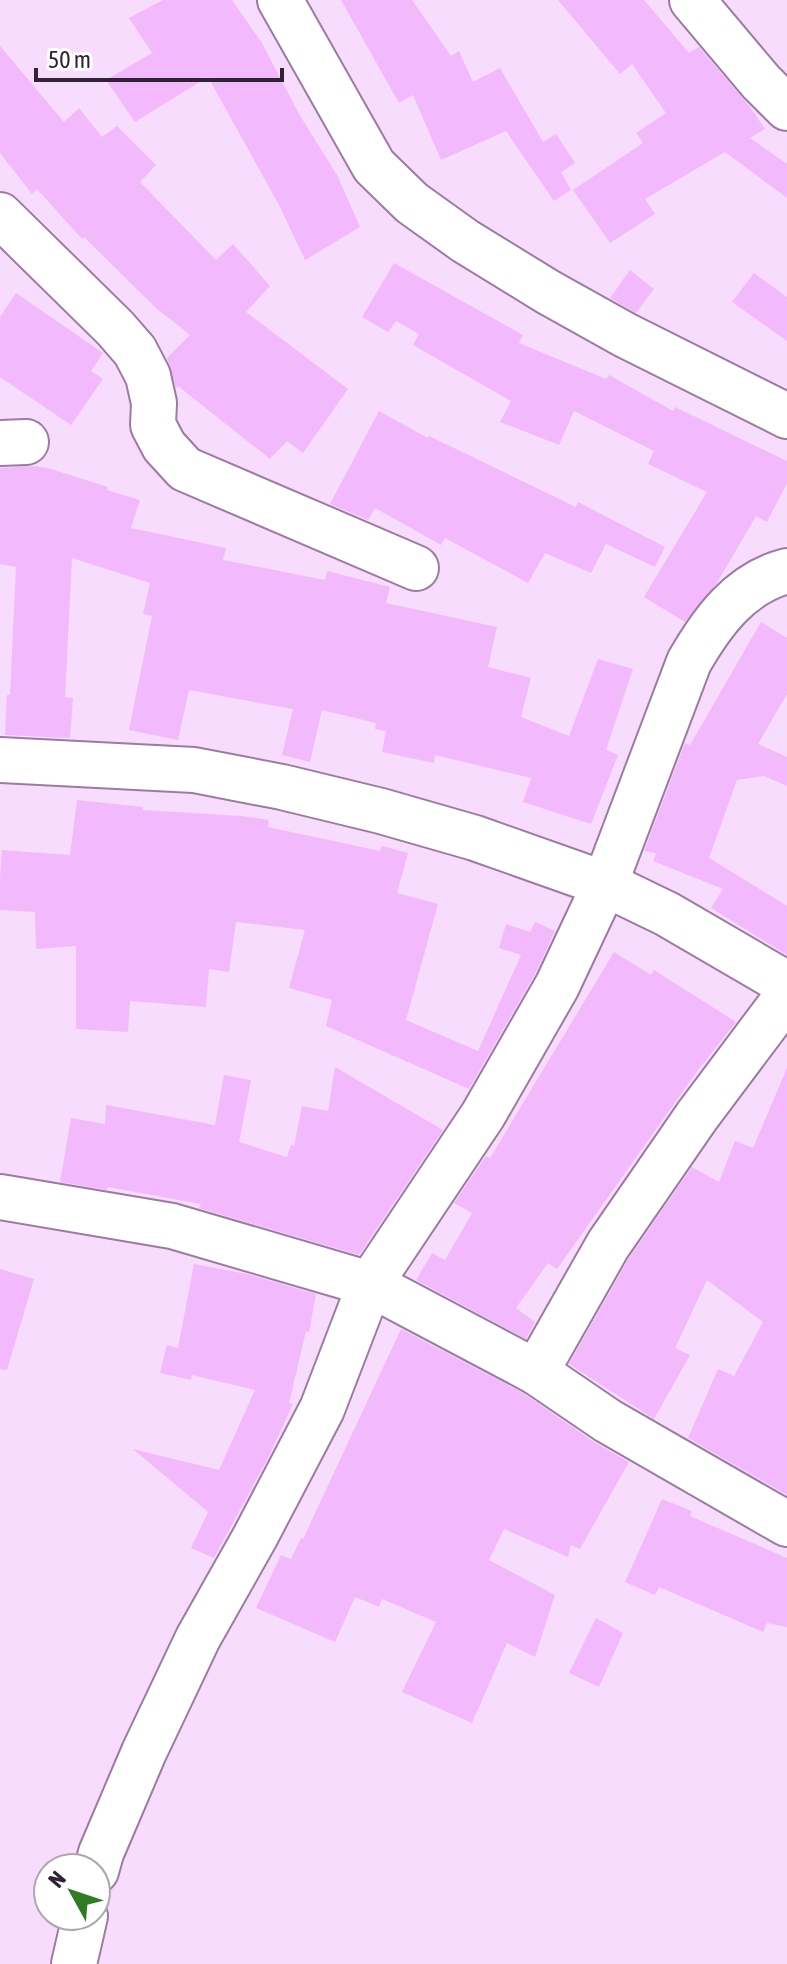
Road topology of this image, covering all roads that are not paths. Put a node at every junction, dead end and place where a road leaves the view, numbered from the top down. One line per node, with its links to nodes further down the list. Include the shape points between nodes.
1 (280, 0): 5 (street, via 374,166 412,203 548,292)
2 (692, 0): 3 (street)
3 (787, 108)
4 (0, 215): 6 (street, via 135,351 148,376 153,425 185,469)
5 (787, 416)
6 (416, 568)
7 (787, 571): 9 (street, via 769,575 730,602 706,632 689,662)
8 (0, 760): 9 (street, via 194,770 282,787 475,838)
9 (605, 884): 10 (street); 13 (street, via 557,986 483,1115)
10 (787, 984)
11 (787, 996): 14 (street, via 608,1245)
12 (0, 1197): 13 (street, via 172,1226)
13 (370, 1284): 14 (street); 16 (street, via 322,1409 198,1638)
14 (536, 1372): 15 (street, via 608,1421)
15 (787, 1524)
16 (101, 1852)
17 (81, 1932): 18 (street)
18 (74, 1964)

